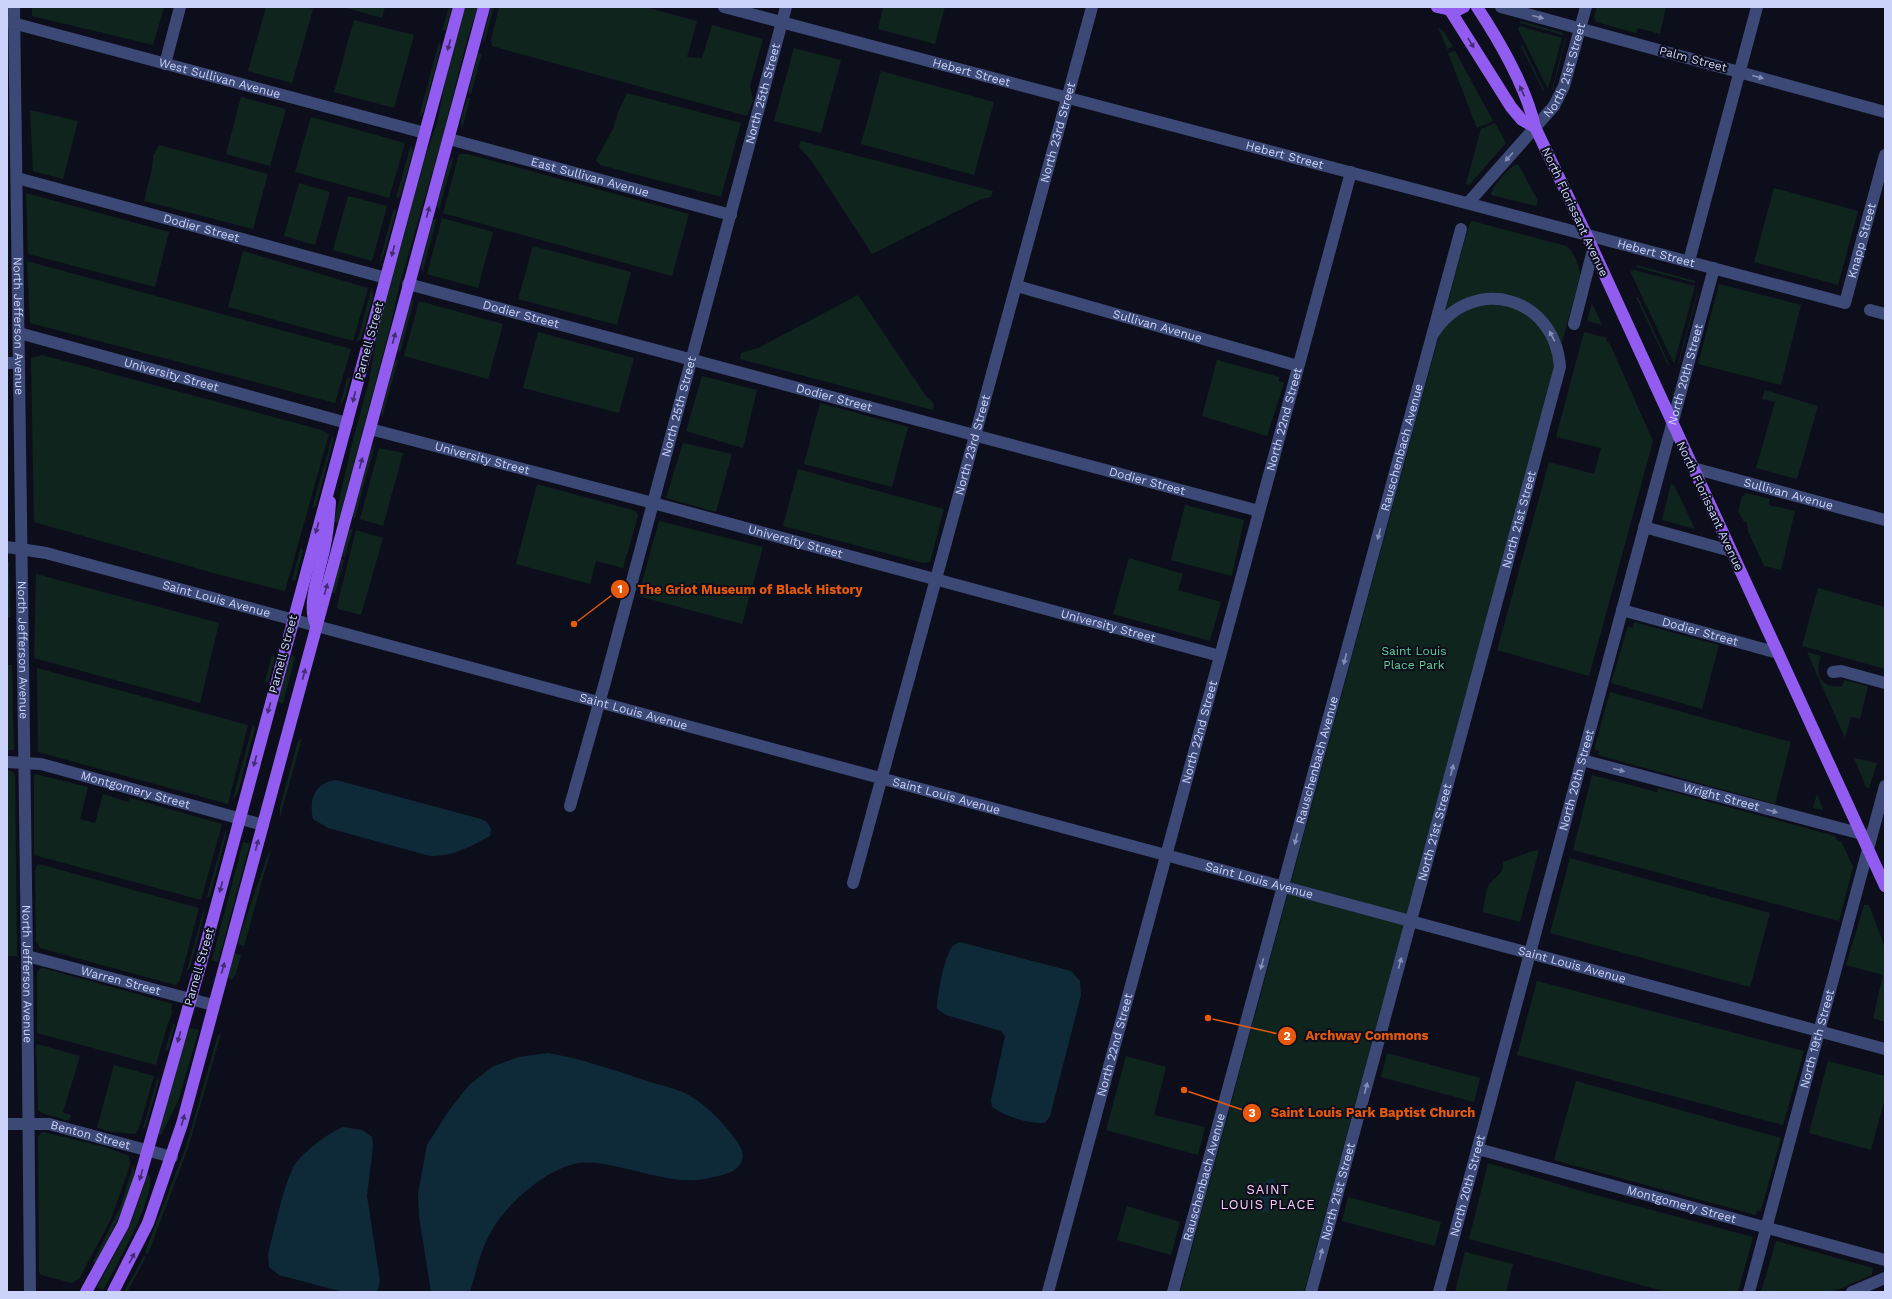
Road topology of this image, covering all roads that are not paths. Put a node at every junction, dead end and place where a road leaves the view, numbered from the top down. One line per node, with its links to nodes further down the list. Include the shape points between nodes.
1 (14, 7): 15 (street, North Jefferson Avenue)
2 (180, 7): 18 (street)
3 (459, 7): 23 (main road, Parnell Street, one-way to 23)
4 (484, 7): 24 (main road, Parnell Street)
5 (724, 7): 16 (street, Hebert Street)
6 (786, 7): 16 (street, North 25th Street)
7 (1092, 7): 20 (street, North 23rd Street)
8 (1437, 7): 14 (main road)
9 (1464, 7): 14 (main road, via 1456,11)
10 (1477, 7): 22 (main road, North Florissant Avenue, one-way to 10, via 1532,114 1518,82 1498,41)
11 (1500, 7): 17 (street, Palm Street, one-way to 17)
12 (1586, 7): 17 (street, North 21st Street)
13 (1756, 7): 19 (street)
14 (1449, 9): 22 (main road, North Florissant Avenue, one-way to 22, via 1511,107 1522,120)
15 (11, 22): 18 (street, West Sullivan Avenue); 27 (street, North Jefferson Avenue)
16 (783, 22): 20 (street, Hebert Street); 29 (street, North 25th Street)
17 (1580, 29): 19 (street, Palm Street); 22 (street, North 21st Street, via 1562,92 1554,106)
18 (165, 64): 23 (street, West Sullivan Avenue)
19 (1740, 72): 21 (street, Palm Street, one-way to 21); 33 (street)
20 (1068, 98): 26 (street, Hebert Street); 37 (street, North 23rd Street)
21 (1885, 112)
22 (1534, 128): 28 (street, one-way to 28); 31 (main road, North Florissant Avenue)
23 (425, 133): 35 (main road, Parnell Street, one-way to 35)
24 (449, 139): 29 (street, East Sullivan Avenue); 36 (main road, Parnell Street, one-way to 24)
25 (1885, 155): 38 (street, Knapp Street)
26 (1351, 172): 28 (street, Hebert Street); 46 (street, North 22nd Street)
27 (17, 178): 35 (street, Dodier Street); 42 (street, North Jefferson Avenue)
28 (1468, 203): 31 (street, Hebert Street)
29 (731, 215): 44 (street, North 25th Street)
30 (1461, 229): 43 (street, Rauschenbach Avenue)
31 (1586, 234): 32 (main road, North Florissant Avenue); 33 (street, Hebert Street)
32 (1593, 250): 41 (street); 48 (main road, North Florissant Avenue)
33 (1689, 261): 34 (street, Hebert Street)
34 (1714, 268): 38 (street, Hebert Street); 48 (street, North 20th Street)
35 (386, 278): 47 (main road, Parnell Street, one-way to 47)
36 (408, 284): 44 (street, Dodier Street); 49 (main road, Parnell Street, one-way to 36)
37 (1017, 286): 46 (street, Sullivan Avenue); 50 (street, North 23rd Street)
38 (1845, 303)
39 (1870, 310): 40 (street)
40 (1885, 314)
41 (1574, 324)
42 (19, 333): 45 (street, North Jefferson Avenue); 47 (street, University Street)
43 (1433, 334): 82 (street, Rauschenbach Avenue, one-way to 82); 83 (street, North 21st Street, one-way to 43, via 1560,374 1558,352 1547,328 1533,312 1516,302 1491,298 1474,302 1451,314)
44 (692, 360): 50 (street, Dodier Street); 53 (street, North 25th Street)
45 (13, 363): 58 (street, North Jefferson Avenue)
46 (1298, 366): 54 (street, North 22nd Street)
47 (347, 423): 52 (main road, Parnell Street)
48 (1672, 424): 51 (main road, North Florissant Avenue); 56 (street, North 20th Street)
49 (370, 429): 53 (street, University Street); 63 (main road, Parnell Street, one-way to 49)
50 (976, 435): 54 (street, Dodier Street); 60 (street, North 23rd Street)
51 (1693, 468): 55 (street, Sullivan Avenue); 59 (main road, North Florissant Avenue)
52 (332, 477): 62 (main road, Parnell Street, one-way to 62); 63 (main road, via 325,545 313,601 312,616)
53 (653, 503): 60 (street, University Street); 68 (street, North 25th Street)
54 (1259, 511): 65 (street, North 22nd Street)
55 (1885, 520)
56 (1644, 527): 59 (street); 61 (street, North 20th Street)
57 (7, 547): 58 (street, Saint Louis Avenue)
58 (22, 548): 62 (street, Saint Louis Avenue); 71 (street, North Jefferson Avenue)
59 (1731, 551): 64 (main road, North Florissant Avenue)
60 (937, 579): 65 (street, University Street); 72 (street, North 23rd Street)
61 (1622, 610): 64 (street, Dodier Street); 69 (street, North 20th Street)
62 (292, 620): 63 (street, Saint Louis Avenue); 75 (main road, Parnell Street, one-way to 75)
63 (316, 626): 68 (street, Saint Louis Avenue); 76 (main road, Parnell Street, one-way to 63)
64 (1778, 653): 77 (main road, North Florissant Avenue)
65 (1220, 656): 79 (street, North 22nd Street)
66 (1834, 672): 67 (street, via 1841,671)
67 (1885, 683)
68 (599, 703): 72 (street, Saint Louis Avenue); 74 (street, North 25th Street)
69 (1582, 760): 77 (street, Wright Street, one-way to 77); 84 (street, North 20th Street)
70 (7, 762): 71 (street, Montgomery Street)
71 (25, 762): 75 (street, Montgomery Street, via 41,764); 85 (street, North Jefferson Avenue)
72 (883, 779): 79 (street, Saint Louis Avenue); 80 (street, North 23rd Street)
73 (1885, 786): 78 (street, North 19th Street)
74 (570, 806)
75 (239, 818): 76 (street, Montgomery Street); 86 (main road, Parnell Street, one-way to 86)
76 (263, 825): 87 (main road, Parnell Street, one-way to 76)
77 (1862, 834): 78 (main road, North Florissant Avenue)
78 (1868, 848): 81 (main road, North Florissant Avenue); 88 (street, North 19th Street)
79 (1166, 855): 82 (street, Saint Louis Avenue); 101 (street, North 22nd Street)
80 (853, 883)
81 (1885, 886)
82 (1283, 887): 83 (street, Saint Louis Avenue); 102 (street, Rauschenbach Avenue, one-way to 102)
83 (1411, 922): 84 (street, Saint Louis Avenue); 103 (street, North 21st Street, one-way to 83)
84 (1530, 953): 88 (street, Saint Louis Avenue); 92 (street, North 20th Street)
85 (28, 956): 86 (street, Warren Street); 90 (street, North Jefferson Avenue)
86 (190, 999): 87 (street, Warren Street); 93 (main road, Parnell Street, one-way to 93)
87 (214, 1006): 94 (main road, Parnell Street, one-way to 87)
88 (1819, 1031): 89 (street, Saint Louis Avenue); 95 (street, North 19th Street)
89 (1885, 1049)
90 (27, 1123): 91 (street, Benton Street); 93 (street, Benton Street, via 49,1124); 98 (street, North Jefferson Avenue)
91 (7, 1124)
92 (1478, 1149): 95 (street, Montgomery Street); 104 (street, North 20th Street)
93 (148, 1150): 94 (street, Benton Street); 99 (main road, Parnell Street, one-way to 99, via 123,1226)
94 (172, 1157): 100 (main road, Parnell Street, one-way to 94, via 148,1223)
95 (1766, 1228): 96 (street, Montgomery Street); 105 (street, North 19th Street)
96 (1885, 1260)
97 (1885, 1278): 106 (street)
98 (30, 1292)
99 (86, 1292)
100 (113, 1292)
101 (1048, 1292)
102 (1173, 1292)
103 (1311, 1292)
104 (1439, 1292)
105 (1749, 1292)
106 (1852, 1292)

